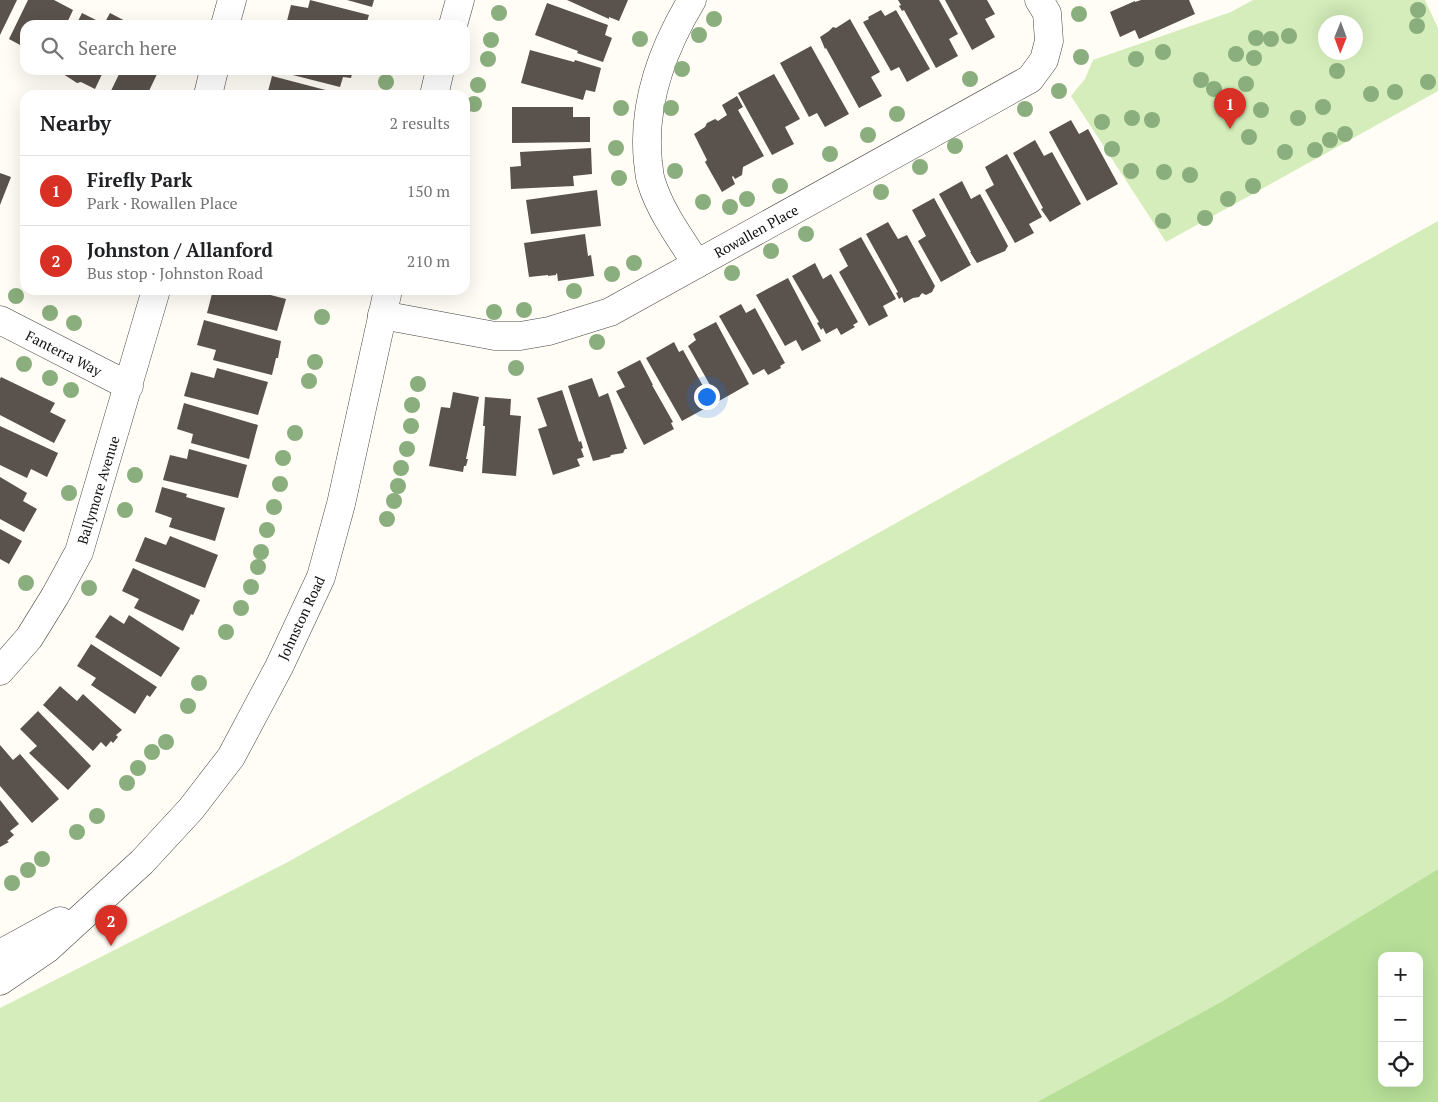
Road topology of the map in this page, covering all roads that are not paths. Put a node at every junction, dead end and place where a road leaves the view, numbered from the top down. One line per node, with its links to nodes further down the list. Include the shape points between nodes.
1 (460, 0): 4 (street)
2 (692, 0): 9 (street, via 660,69 650,102 646,143 650,180 661,207)
3 (1039, 0): 9 (street, Rowallen Place, via 1047,14 1049,41 1044,60 1030,79)
4 (454, 20)
5 (213, 75): 7 (street)
6 (439, 75): 8 (street)
7 (209, 90)
8 (435, 90)
9 (697, 264): 11 (street, Rowallen Place, via 610,312 520,336 495,336)
10 (155, 295): 13 (street, Ballymore Avenue)
11 (385, 303): 15 (street, Johnston Road, via 341,504 321,577 279,667 231,757 212,784 170,834)
12 (0, 320): 13 (street, Fanterra Way)
13 (129, 386): 14 (street, Ballymore Avenue, via 79,552 29,638)
14 (0, 671)
15 (106, 894): 16 (street, Johnston Road); 17 (street, Johnston Road, via 47,949)
16 (0, 954)
17 (0, 981)

